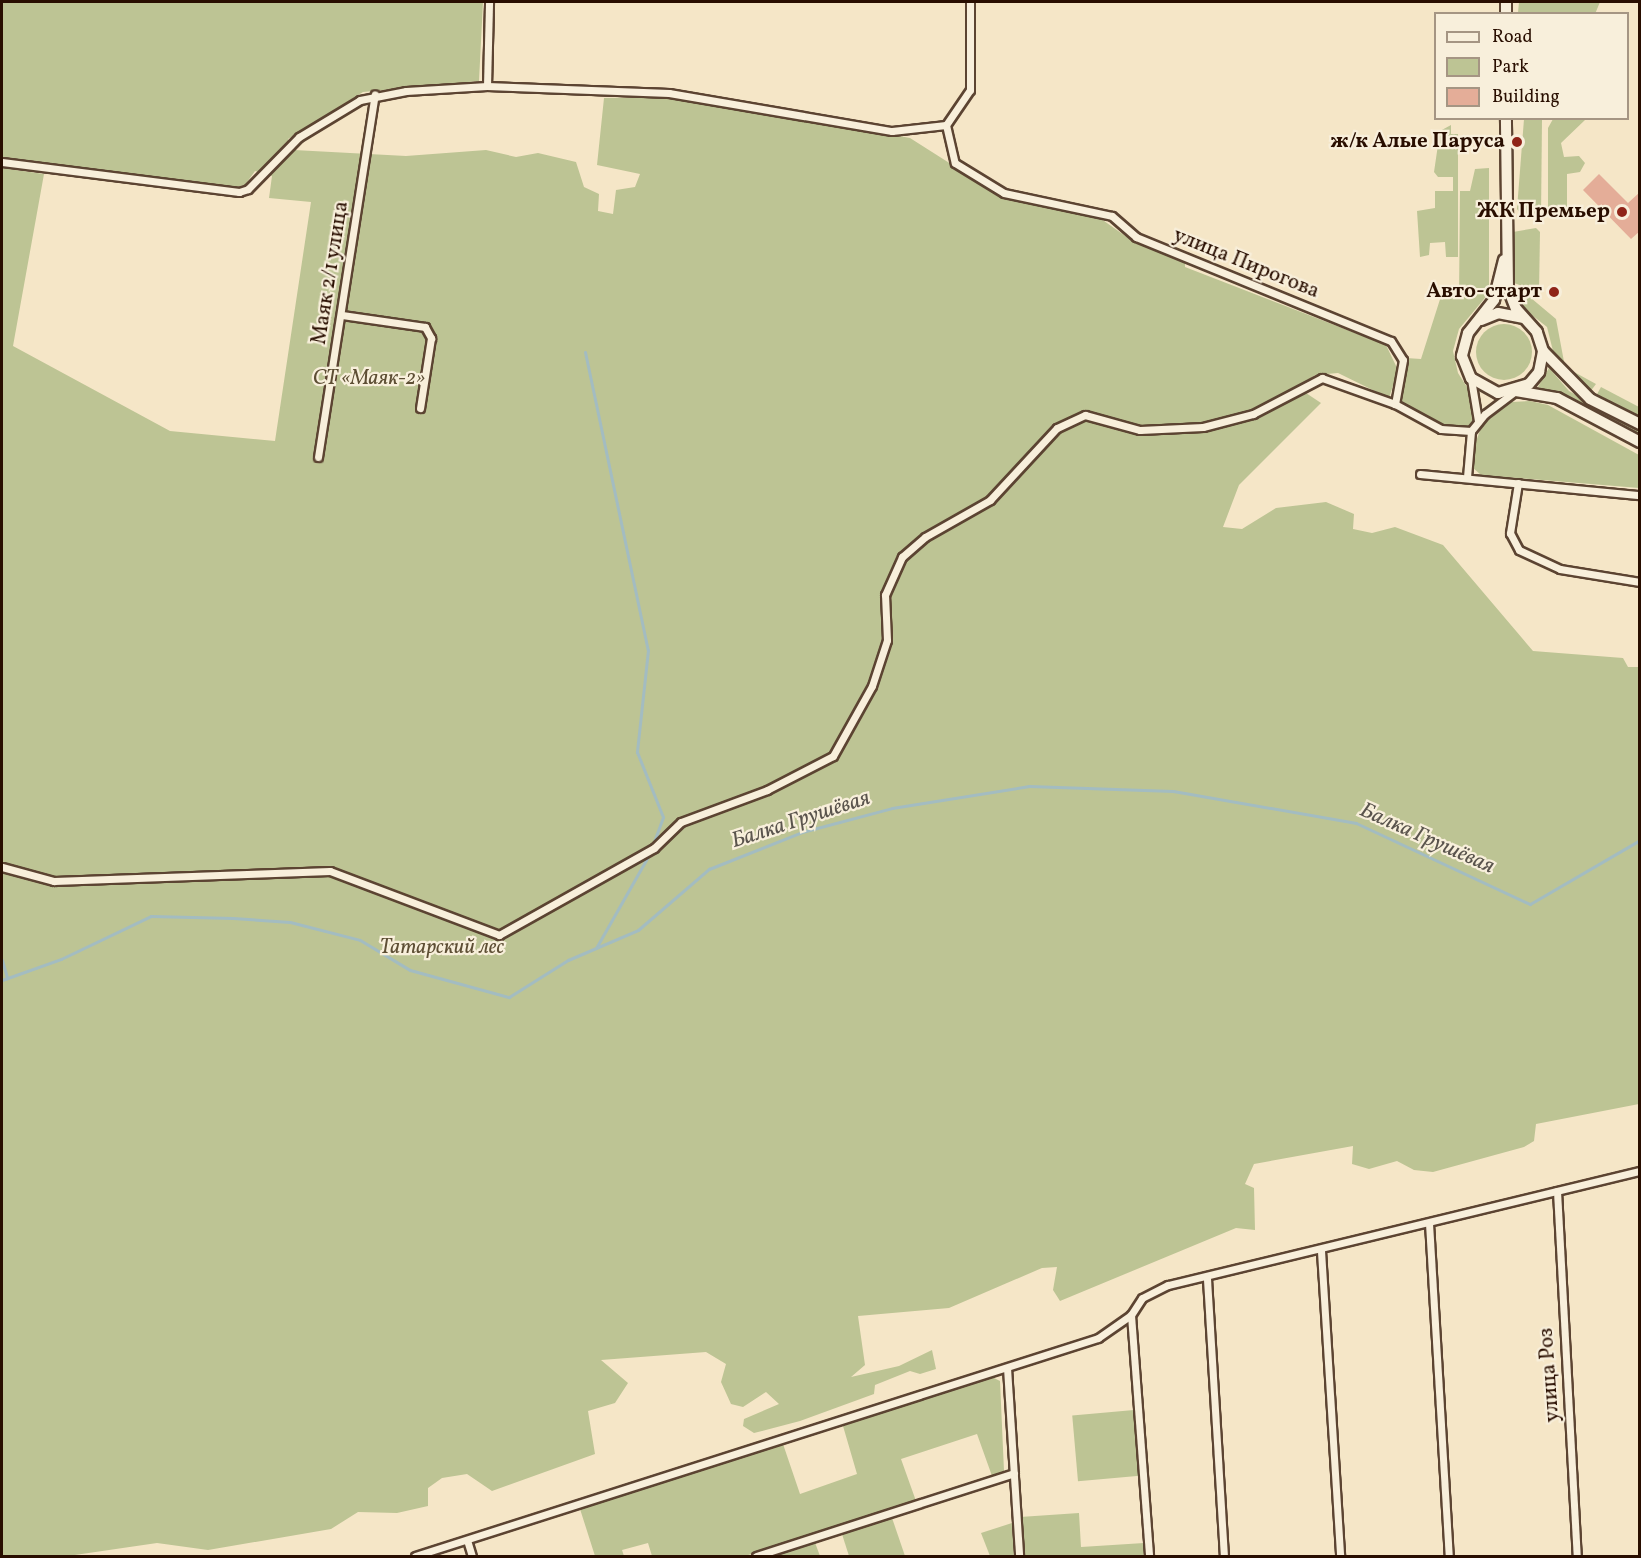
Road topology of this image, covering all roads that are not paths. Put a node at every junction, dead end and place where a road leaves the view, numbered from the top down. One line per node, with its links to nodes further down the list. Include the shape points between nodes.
1 (489, 2): 3 (street)
2 (970, 2): 6 (street, via 970,90)
3 (488, 86): 4 (street); 6 (street, via 669,93 892,131)
4 (375, 94): 7 (street, via 300,137 248,189 239,192); 9 (street, Маяк 2/1 улица)
5 (1506, 120): 8 (main road)
6 (946, 125): 15 (street, улица Пирогова, via 955,163 1004,193 1112,216 1136,237 1391,341 1403,360)
7 (2, 162)
8 (1504, 260): 10 (main road, via 1511,301); 11 (main road, via 1494,300)
9 (342, 315): 16 (street, via 425,327 431,338); 21 (street, Маяк 2/1 улица)
10 (1523, 318): 11 (main road, via 1498,313); 12 (main road, via 1538,332)
11 (1475, 324): 13 (main road, via 1462,356)
12 (1544, 351): 14 (main road, via 1535,378); 18 (main road, via 1590,399)
13 (1471, 378): 14 (main road, via 1488,391); 17 (street)
14 (1516, 391): 17 (street); 20 (main road, via 1557,398)
15 (1395, 404): 19 (street, via 1441,429); 27 (street, via 1322,378 1253,414 1203,427 1140,430 1085,415 1057,428 990,500 925,537 902,557 885,595 887,640 867,700 833,756 767,790 681,822 654,848 499,935 330,871 54,881)
16 (420, 408)
17 (1478, 421): 19 (street)
18 (1640, 424)
19 (1471, 431): 23 (street)
20 (1640, 442)
21 (318, 457)
22 (1420, 474): 23 (street)
23 (1467, 477): 24 (street)
24 (1518, 483): 25 (street); 26 (street, via 1510,533 1525,554 1560,569)
25 (1640, 495)
26 (1640, 582)
27 (2, 867)
28 (1640, 1171): 29 (street)
29 (1557, 1191): 30 (street); 45 (street, улица Роз)
30 (1429, 1224): 31 (street); 44 (street)
31 (1320, 1251): 32 (street); 43 (street)
32 (1207, 1279): 33 (street, via 1154,1290 1142,1298); 42 (street)
33 (1131, 1315): 34 (street, via 1098,1338); 41 (street)
34 (1007, 1368): 35 (street); 36 (street)
35 (1014, 1473): 39 (street); 40 (street)
36 (467, 1540): 37 (street); 38 (street)
37 (415, 1557)
38 (472, 1557)
39 (756, 1557)
40 (1019, 1557)
41 (1149, 1557)
42 (1224, 1557)
43 (1340, 1557)
44 (1449, 1557)
45 (1577, 1557)

